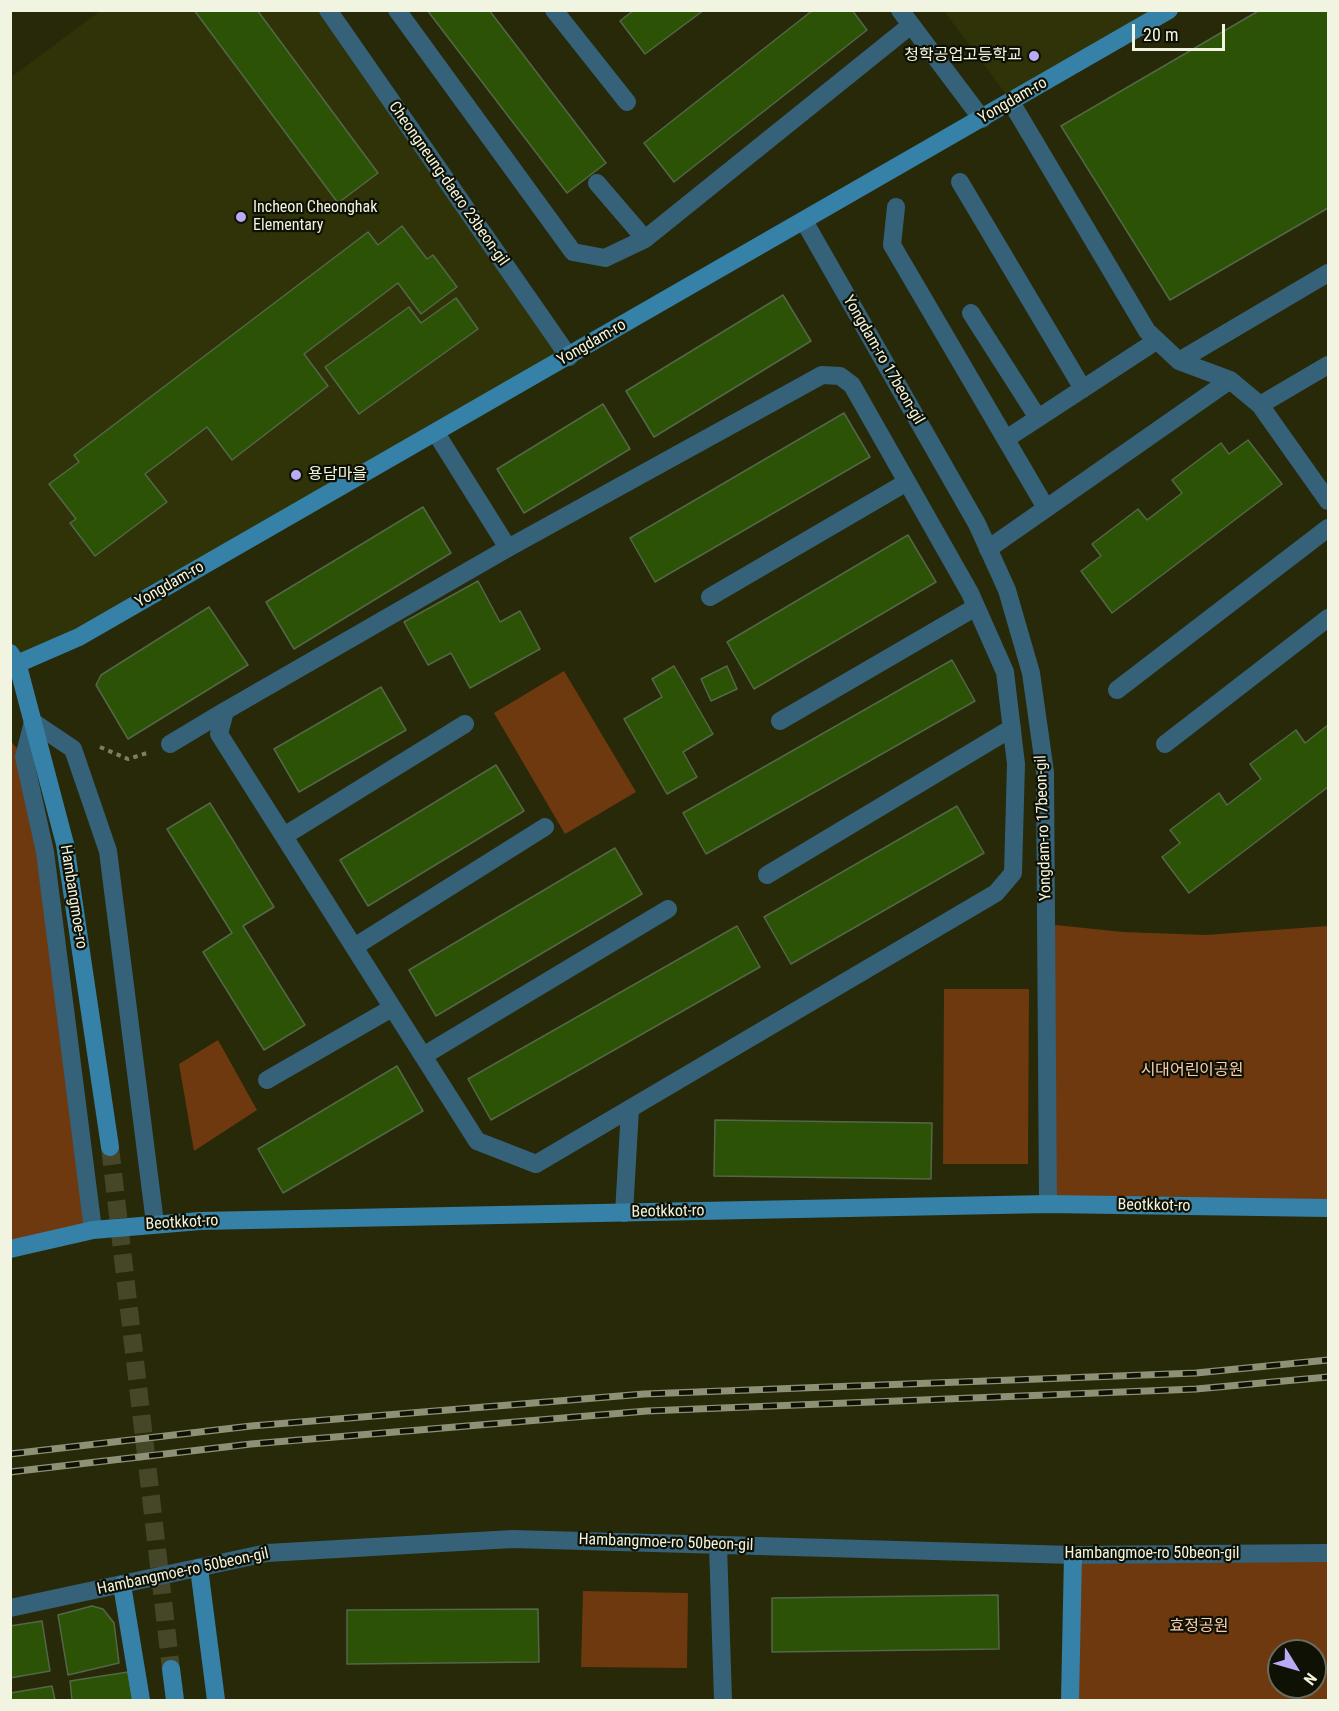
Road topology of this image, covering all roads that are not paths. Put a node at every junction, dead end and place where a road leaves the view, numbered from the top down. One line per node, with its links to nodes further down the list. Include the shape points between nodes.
1 (328, 10): 18 (street, Cheongneung-daero 23beon-gil)
2 (397, 10): 14 (street, via 573,252 605,258)
3 (554, 10): 7 (street)
4 (900, 10): 6 (street)
5 (1169, 10): 8 (street, Yongdam-ro)
6 (911, 26): 9 (street); 14 (street)
7 (627, 102)
8 (1011, 102): 9 (street, Yongdam-ro); 17 (street, via 1147,332)
9 (982, 119): 13 (street, Yongdam-ro)
10 (960, 182): 22 (street)
11 (597, 183): 14 (street)
12 (896, 207): 26 (street, via 892,245)
13 (804, 221): 18 (street, Yongdam-ro); 32 (street, Yongdam-ro 17beon-gil)
14 (645, 239)
15 (1329, 273): 19 (street)
16 (971, 314): 24 (street)
17 (1156, 341): 19 (street); 22 (street)
18 (569, 357): 25 (street, Yongdam-ro)
19 (1179, 360): 21 (street)
20 (1329, 365): 23 (street)
21 (1230, 380): 23 (street); 29 (street)
22 (1083, 389): 24 (street)
23 (1260, 405): 28 (street)
24 (1038, 418): 26 (street)
25 (436, 433): 31 (street); 36 (street, Yongdam-ro, via 79,637)
26 (1006, 439): 29 (street)
27 (907, 482): 31 (street, via 852,385 840,376 822,375); 33 (street); 34 (street)
28 (1329, 501)
29 (1046, 508): 32 (street)
30 (1329, 528): 37 (street)
31 (508, 548): 38 (street)
32 (988, 549): 55 (street, Yongdam-ro 17beon-gil, via 1007,591 1030,673 1045,772)
33 (711, 597)
34 (976, 607): 39 (street); 42 (street, via 1005,672)
35 (1329, 618): 44 (street)
36 (13, 662): 40 (street, Hambangmoe-ro)
37 (1117, 690)
38 (225, 711): 43 (street); 46 (street, via 219,734)
39 (780, 721)
40 (33, 723): 54 (street, Hambangmoe-ro, via 65,844); 58 (street, via 73,749 108,851); 59 (street, via 24,757 45,852)
41 (465, 724): 46 (street)
42 (1012, 728): 47 (street); 53 (street, via 1016,764 1013,873 996,893)
43 (170, 744)
44 (1166, 744)
45 (545, 827): 49 (street)
46 (284, 836): 49 (street)
47 (767, 875)
48 (668, 909): 51 (street)
49 (354, 947): 50 (street)
50 (392, 1008): 51 (street); 52 (street)
51 (423, 1056): 53 (street, via 477,1142 536,1164)
52 (267, 1080)
53 (630, 1109): 57 (street)
54 (110, 1147)
55 (1048, 1204): 56 (street, Beotkkot-ro); 57 (street, Beotkkot-ro)
56 (1329, 1208)
57 (624, 1213): 58 (street, Beotkkot-ro)
58 (155, 1223): 59 (street, Beotkkot-ro)
59 (93, 1230): 60 (street, Beotkkot-ro)
60 (10, 1249)
61 (718, 1545): 63 (street, Hambangmoe-ro 50beon-gil); 64 (street, Hambangmoe-ro 50beon-gil, via 513,1539 267,1553); 71 (street)
62 (1329, 1553): 63 (street, Hambangmoe-ro 50beon-gil)
63 (1073, 1555): 72 (street)
64 (199, 1568): 65 (street, Hambangmoe-ro 50beon-gil); 70 (street)
65 (122, 1585): 66 (street, Hambangmoe-ro 50beon-gil); 68 (street)
66 (10, 1608)
67 (171, 1669): 69 (street)
68 (141, 1701)
69 (175, 1701)
70 (216, 1701)
71 (723, 1701)
72 (1070, 1701)

